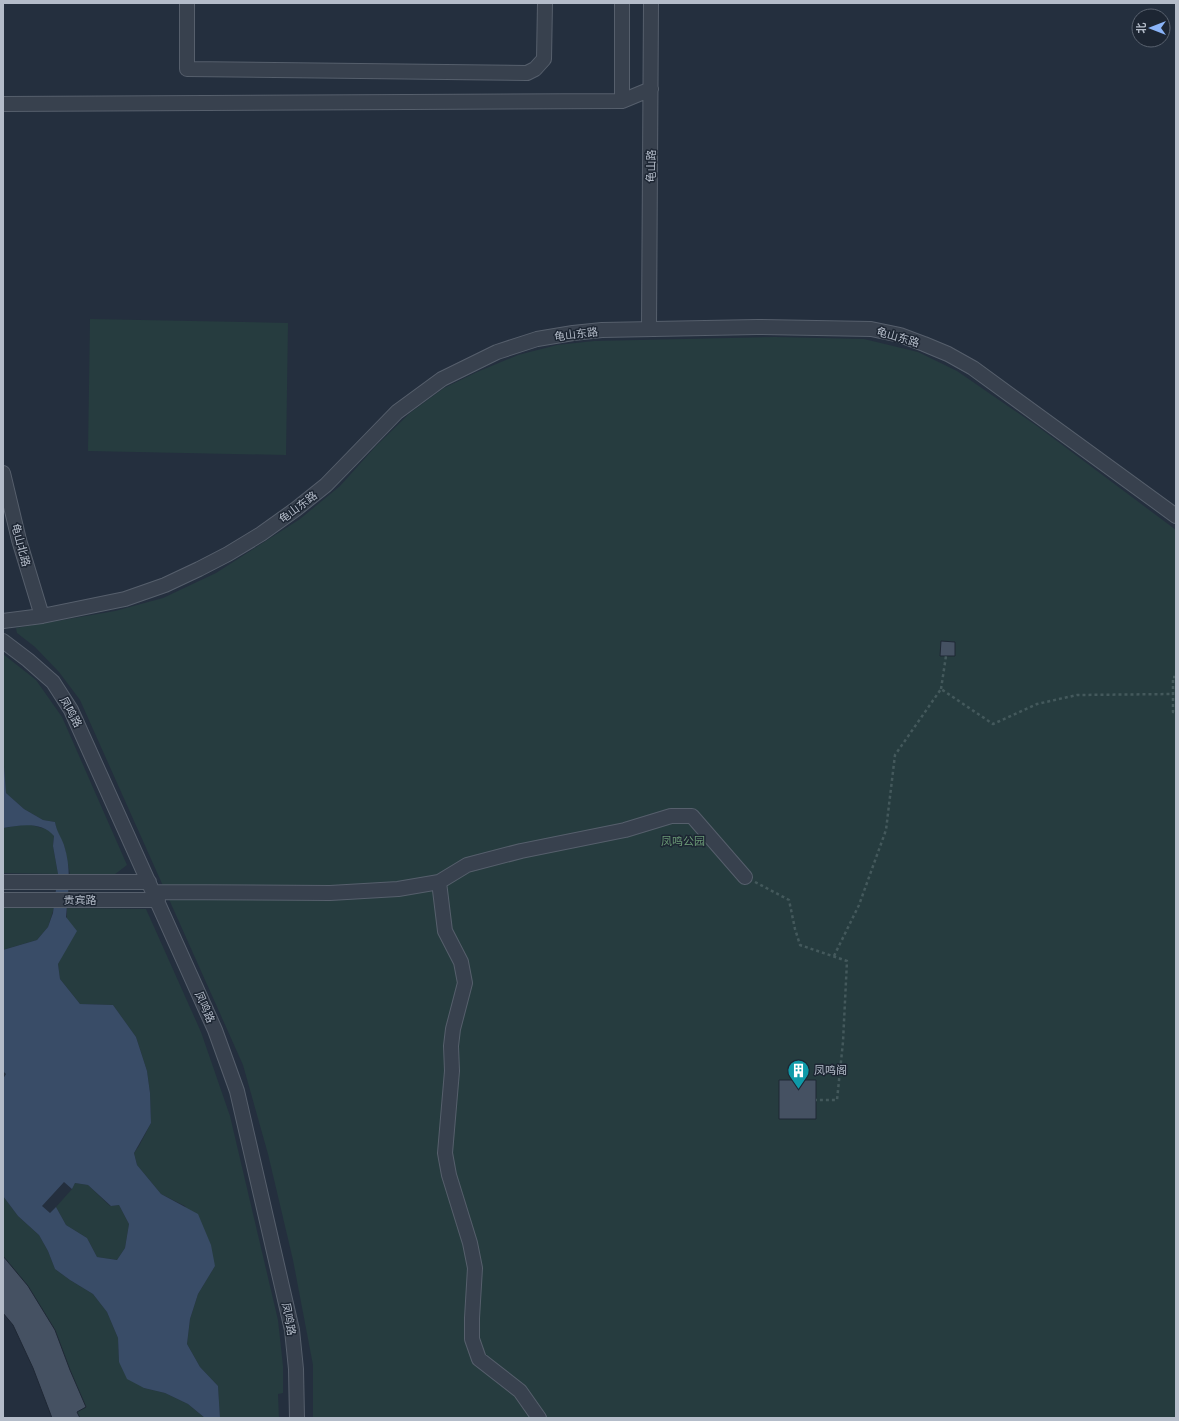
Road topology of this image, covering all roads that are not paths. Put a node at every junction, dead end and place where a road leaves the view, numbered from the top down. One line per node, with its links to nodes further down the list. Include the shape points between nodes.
1 (187, 3): 2 (street, via 187,69 527,73 536,69 544,59)
2 (545, 3)
3 (622, 3): 6 (street)
4 (651, 3): 5 (street, 龟山路)
5 (651, 89): 6 (street); 8 (street, 龟山路)
6 (622, 101): 7 (street)
7 (3, 104)
8 (649, 329): 10 (street, 龟山东路, via 871,329 924,344 973,368); 11 (street, 龟山东路, via 573,333 537,339 497,352 442,379 397,412 326,485 262,534 228,554 172,582 125,599)
9 (3, 473): 11 (street, 龟山北路, via 19,540)
10 (1176, 516)
11 (42, 616): 12 (street, 龟山东路)
12 (3, 621)
13 (3, 641): 17 (street, 凤鸣路, via 53,682 71,710)
14 (745, 877): 16 (street, via 692,816 671,816 625,830 521,850 467,865)
15 (3, 882): 17 (street, 贵宾路)
16 (438, 882): 17 (street, via 398,889 330,893); 20 (street, via 445,931 461,962 466,983 453,1030 445,1153 448,1175 470,1243 475,1268 472,1339 479,1359 520,1391)
17 (154, 891): 18 (street, 贵宾路); 19 (street, 凤鸣路, via 215,1030 237,1091 292,1330)
18 (3, 900)
19 (297, 1418)
20 (539, 1418)

